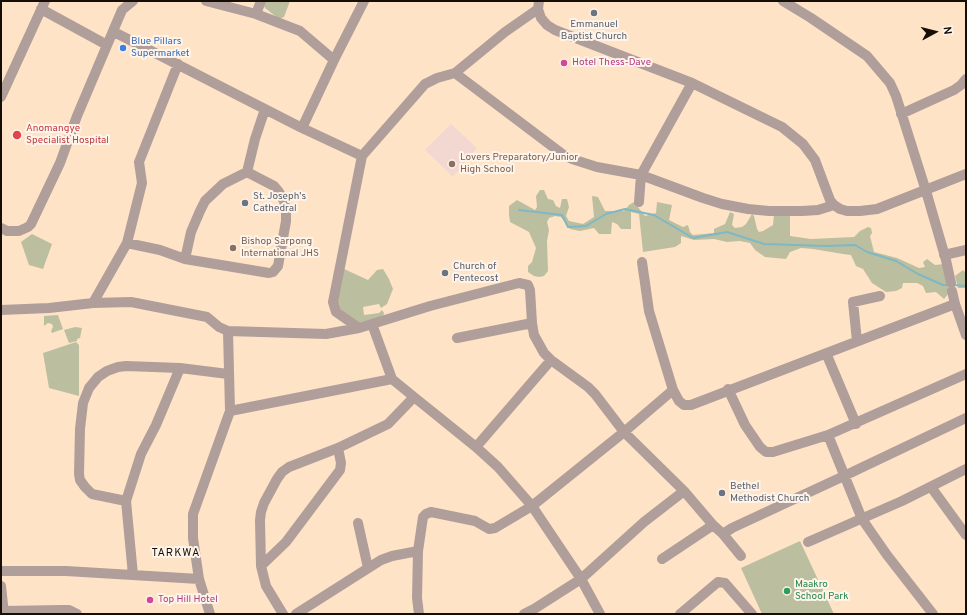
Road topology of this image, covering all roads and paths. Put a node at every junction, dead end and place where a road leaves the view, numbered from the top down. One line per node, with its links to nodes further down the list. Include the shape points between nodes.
1 (133, 1): 9 (street, via 122,10)
2 (206, 1): 8 (street)
3 (261, 1): 8 (street)
4 (364, 1): 11 (street)
5 (784, 1): 18 (street, via 867,56 890,83)
6 (43, 5): 10 (street); 16 (street)
7 (538, 5): 13 (street); 15 (street, via 541,18 555,30)
8 (256, 14): 11 (street, via 300,31)
9 (114, 32): 10 (street); 12 (street)
10 (107, 45): 27 (street, via 60,163 31,224 19,231)
11 (334, 60): 19 (street)
12 (178, 64): 17 (street); 28 (street, via 139,162 142,183)
13 (455, 73): 20 (street, via 425,84); 23 (street, via 565,156 597,168)
14 (966, 79): 18 (street, via 954,90)
15 (692, 83): 23 (street); 26 (street, via 782,127 803,144 815,160)
16 (1, 97)
17 (265, 109): 19 (street); 21 (street)
18 (901, 114): 24 (street)
19 (302, 128): 20 (street)
20 (362, 156): 39 (street, via 333,302 336,312)
21 (248, 172): 31 (street, via 223,184 206,201 190,232); 31 (street, via 274,186 284,201 286,221 276,270 269,272)
22 (966, 174): 24 (street)
23 (641, 175): 25 (street); 26 (street, via 703,198 748,209 802,211)
24 (926, 191): 26 (street, via 877,209 847,211); 30 (street)
25 (639, 202)
26 (834, 205)
27 (1, 228)
28 (127, 243): 31 (street, via 160,250); 34 (street)
29 (966, 250): 30 (street)
30 (944, 255): 35 (street)
31 (185, 259)
32 (642, 262): 51 (street, via 649,312)
33 (880, 296): 43 (street, via 853,302)
34 (93, 303): 36 (street); 40 (street, via 137,303 207,317 219,328)
35 (955, 304): 41 (street); 43 (street)
36 (1, 310)
37 (532, 323): 38 (street, via 530,290 528,285 519,283); 42 (street); 45 (street, via 537,342)
38 (372, 324): 39 (street); 49 (street)
39 (359, 328): 40 (street, via 316,334)
40 (228, 331): 47 (street)
41 (966, 335)
42 (457, 338)
43 (857, 341): 44 (street)
44 (826, 352): 50 (street); 55 (street)
45 (551, 360): 56 (street, via 588,387); 58 (street)
46 (180, 368): 47 (street); 64 (street, via 141,454); 64 (street, via 118,367 98,377 85,395 80,429 80,480 92,494)
47 (228, 374): 53 (street)
48 (966, 374): 55 (street)
49 (392, 379): 52 (street); 53 (street)
50 (728, 389): 51 (street, via 687,405 681,404); 57 (street, via 745,425 766,452)
51 (673, 390): 56 (street)
52 (414, 398): 58 (street); 59 (street, via 388,424)
53 (230, 411): 79 (street, via 192,514)
54 (966, 418): 61 (street)
55 (856, 424): 57 (street)
56 (624, 432): 63 (street); 65 (street)
57 (828, 435): 61 (street)
58 (476, 447): 65 (street, via 498,467)
59 (338, 448): 75 (street, via 340,470 286,542); 75 (street, via 289,467 277,479 264,503 260,520)
60 (966, 469): 62 (street)
61 (844, 476): 66 (street); 69 (street)
62 (931, 487): 66 (street); 70 (street)
63 (684, 491): 68 (street); 80 (street, via 644,522)
64 (126, 501): 78 (street)
65 (532, 506): 72 (street, via 491,529 475,521 428,512 423,517); 80 (street)
66 (862, 519): 71 (street); 92 (street)
67 (358, 523): 76 (street)
68 (713, 525): 69 (street); 74 (street)
69 (723, 534): 73 (street)
70 (966, 535)
71 (808, 542)
72 (418, 550): 76 (street, via 386,558); 87 (street)
73 (741, 556)
74 (662, 559)
75 (261, 566): 85 (street, via 266,586)
76 (368, 568): 86 (street)
77 (1, 571): 78 (street)
78 (133, 575): 79 (street)
79 (199, 579): 84 (street)
80 (581, 579): 88 (street); 89 (street)
81 (1, 586): 82 (street)
82 (4, 612): 83 (street, via 69,610)
83 (77, 614)
84 (210, 614)
85 (283, 614)
86 (296, 614)
87 (419, 614)
88 (524, 614)
89 (600, 614)
90 (680, 614): 91 (street, via 718,582 726,583)
91 (752, 614)
92 (932, 614)

